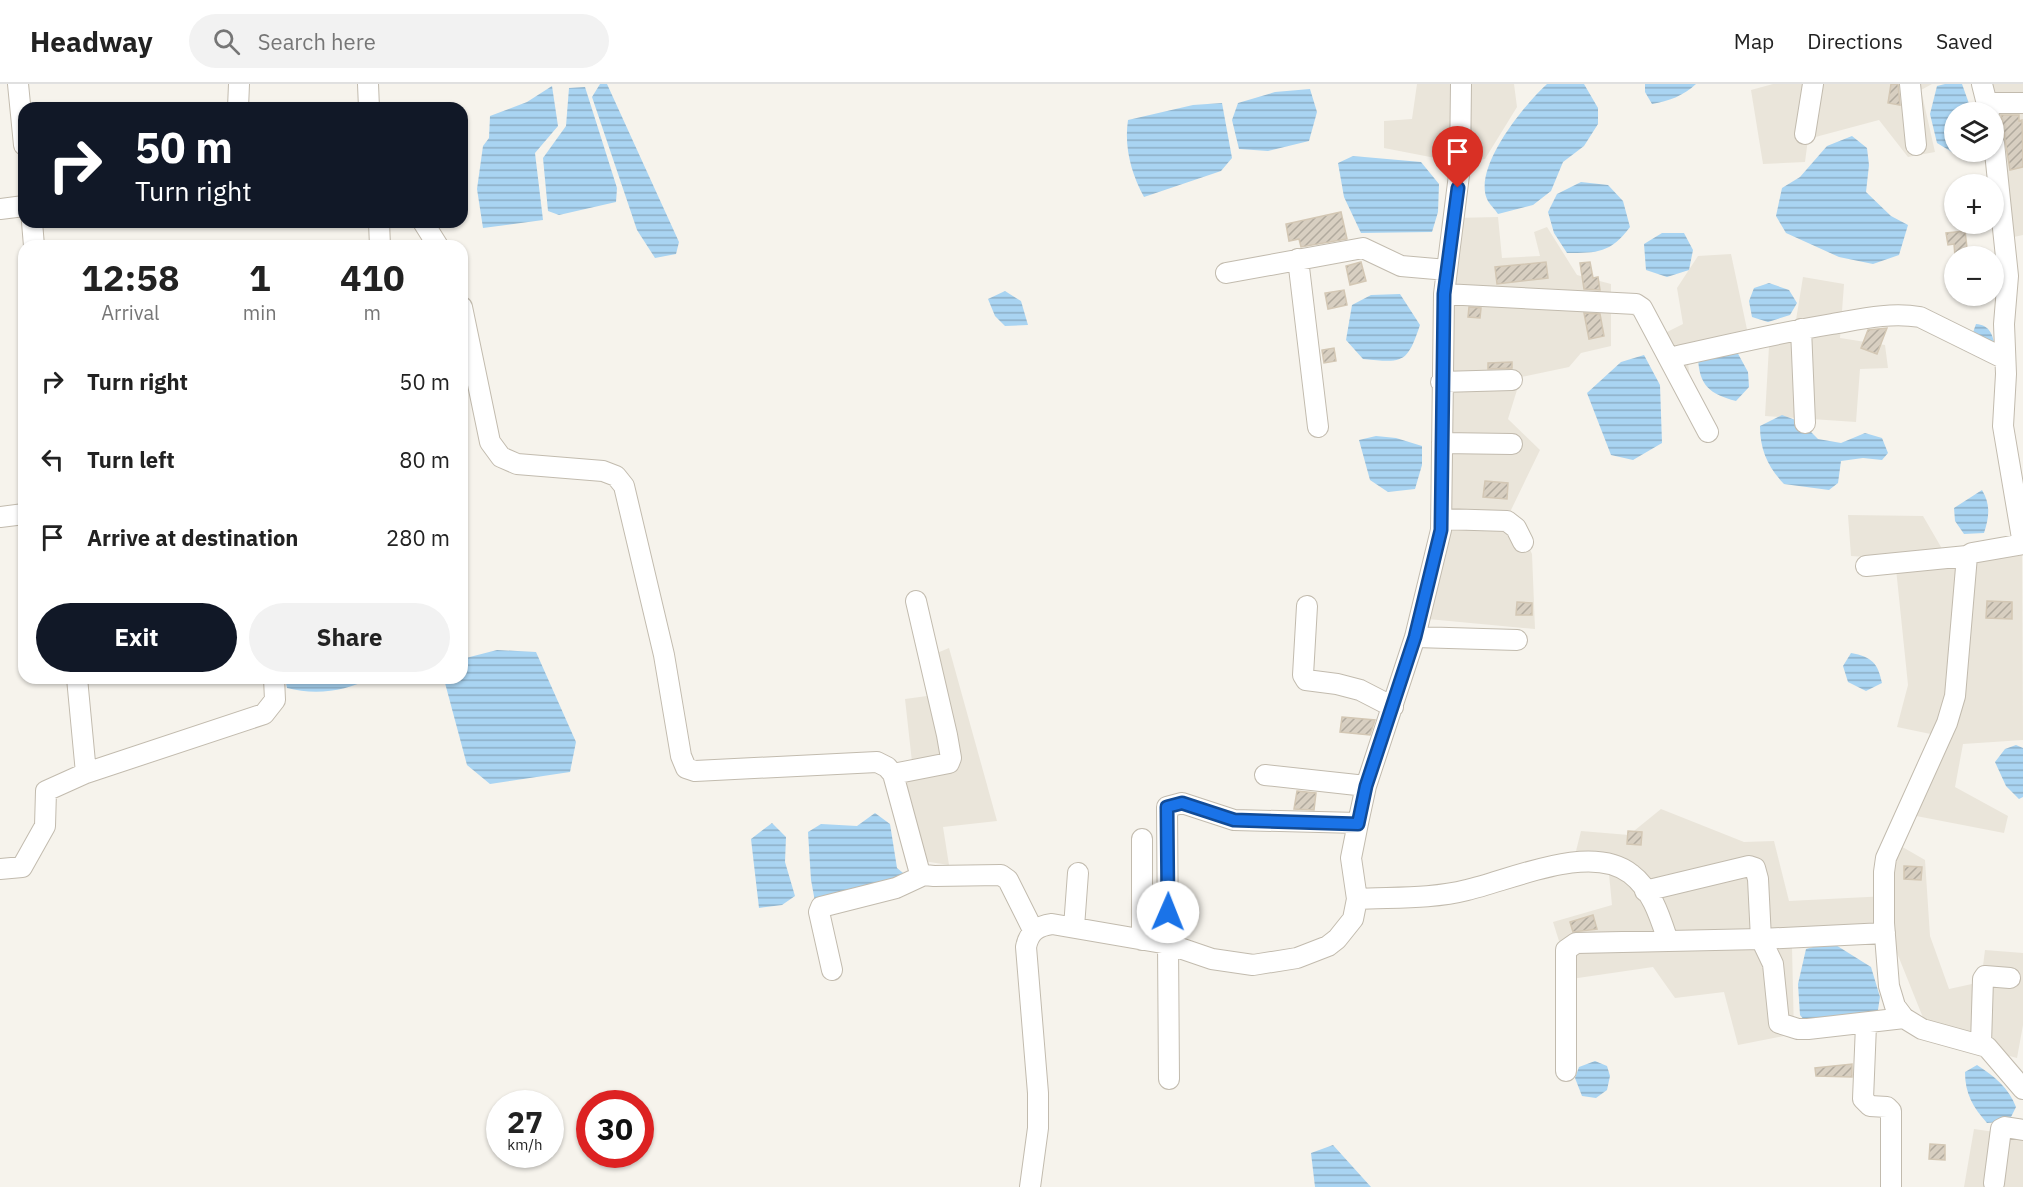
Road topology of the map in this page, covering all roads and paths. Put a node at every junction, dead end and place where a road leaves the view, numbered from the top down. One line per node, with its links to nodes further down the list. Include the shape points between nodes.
1 (18, 84): 8 (street)
2 (238, 84): 9 (street)
3 (368, 84): 10 (street)
4 (1461, 84): 18 (street, via 1460,167)
5 (1814, 84): 12 (street)
6 (1915, 85): 13 (street)
7 (1986, 100): 11 (street)
8 (20, 102)
9 (238, 102)
10 (369, 102)
11 (2023, 102)
12 (1805, 134)
13 (1916, 145)
14 (1996, 162): 24 (street, via 2007,266)
15 (18, 208): 16 (street)
16 (0, 209)
17 (1298, 260): 18 (street, via 1363,248 1401,266); 19 (street); 28 (street)
18 (1447, 270): 20 (street)
19 (1226, 273)
20 (1444, 294): 23 (street, via 1636,304 1642,308); 26 (street)
21 (1801, 329): 23 (street); 24 (street, via 1879,316 1920,317); 27 (street)
22 (468, 336): 47 (street, via 490,442 501,457 517,464 603,471 616,476 624,486 686,768 695,771 878,762)
23 (1669, 358): 29 (street)
24 (2005, 359): 35 (street, via 2003,426)
25 (1512, 380): 26 (street)
26 (1441, 382): 30 (street)
27 (1805, 423)
28 (1318, 427)
29 (1708, 432)
30 (1442, 443): 31 (street); 34 (street)
31 (1512, 444)
32 (18, 515): 33 (street)
33 (0, 517)
34 (1442, 519): 36 (street, via 1507,521); 41 (street)
35 (2021, 524): 37 (street, via 2023,544)
36 (1523, 542)
37 (1967, 556): 38 (street); 59 (street, via 1955,696 1947,723 1890,844 1884,872)
38 (1866, 566)
39 (916, 601): 47 (street, via 951,758 943,766)
40 (1307, 606): 45 (street, via 1303,675 1306,680 1360,690)
41 (1415, 637): 42 (street); 45 (street)
42 (1517, 640)
43 (78, 684): 46 (street)
44 (274, 684): 46 (street, via 275,700 264,714)
45 (1393, 707): 49 (street)
46 (86, 773): 52 (street, via 46,791 45,826 22,867)
47 (893, 774): 54 (street, via 915,863)
48 (1265, 776): 49 (street)
49 (1366, 786): 50 (street)
50 (1358, 824): 56 (street, via 1351,858); 63 (street, via 1234,820 1182,803 1167,807)
51 (1142, 839): 61 (street)
52 (0, 869)
53 (1078, 873): 57 (street)
54 (924, 874): 58 (street, via 1001,875 1008,880); 64 (street, via 896,888 821,907)
55 (1645, 891): 56 (street, via 1632,874 1598,861 1543,868 1466,891); 60 (street, via 1749,866 1755,868); 62 (street, via 1659,914)
56 (1357, 898): 63 (street, via 1353,919 1338,939 1297,958 1253,965 1225,962)
57 (1074, 927): 58 (street, via 1052,924); 61 (street)
58 (1033, 930): 74 (street, via 1026,947 1038,1110)
59 (1885, 933): 60 (street); 66 (street, via 1891,996)
60 (1761, 939): 62 (street); 67 (street, via 1773,964 1779,1023 1798,1029)
61 (1142, 940): 63 (street)
62 (1668, 941): 69 (street, via 1576,943 1566,950)
63 (1168, 944): 70 (street)
64 (832, 970)
65 (2010, 978): 68 (street, via 1985,975 1983,979)
66 (1904, 1018): 67 (street); 68 (street, via 1922,1029)
67 (1866, 1025): 75 (street, via 1863,1100 1870,1106 1891,1111)
68 (1980, 1044): 71 (street)
69 (1566, 1071)
70 (1169, 1079)
71 (2023, 1089)
72 (2023, 1130): 73 (street, via 2001,1129)
73 (1994, 1183)
74 (1030, 1187)
75 (1891, 1187)

